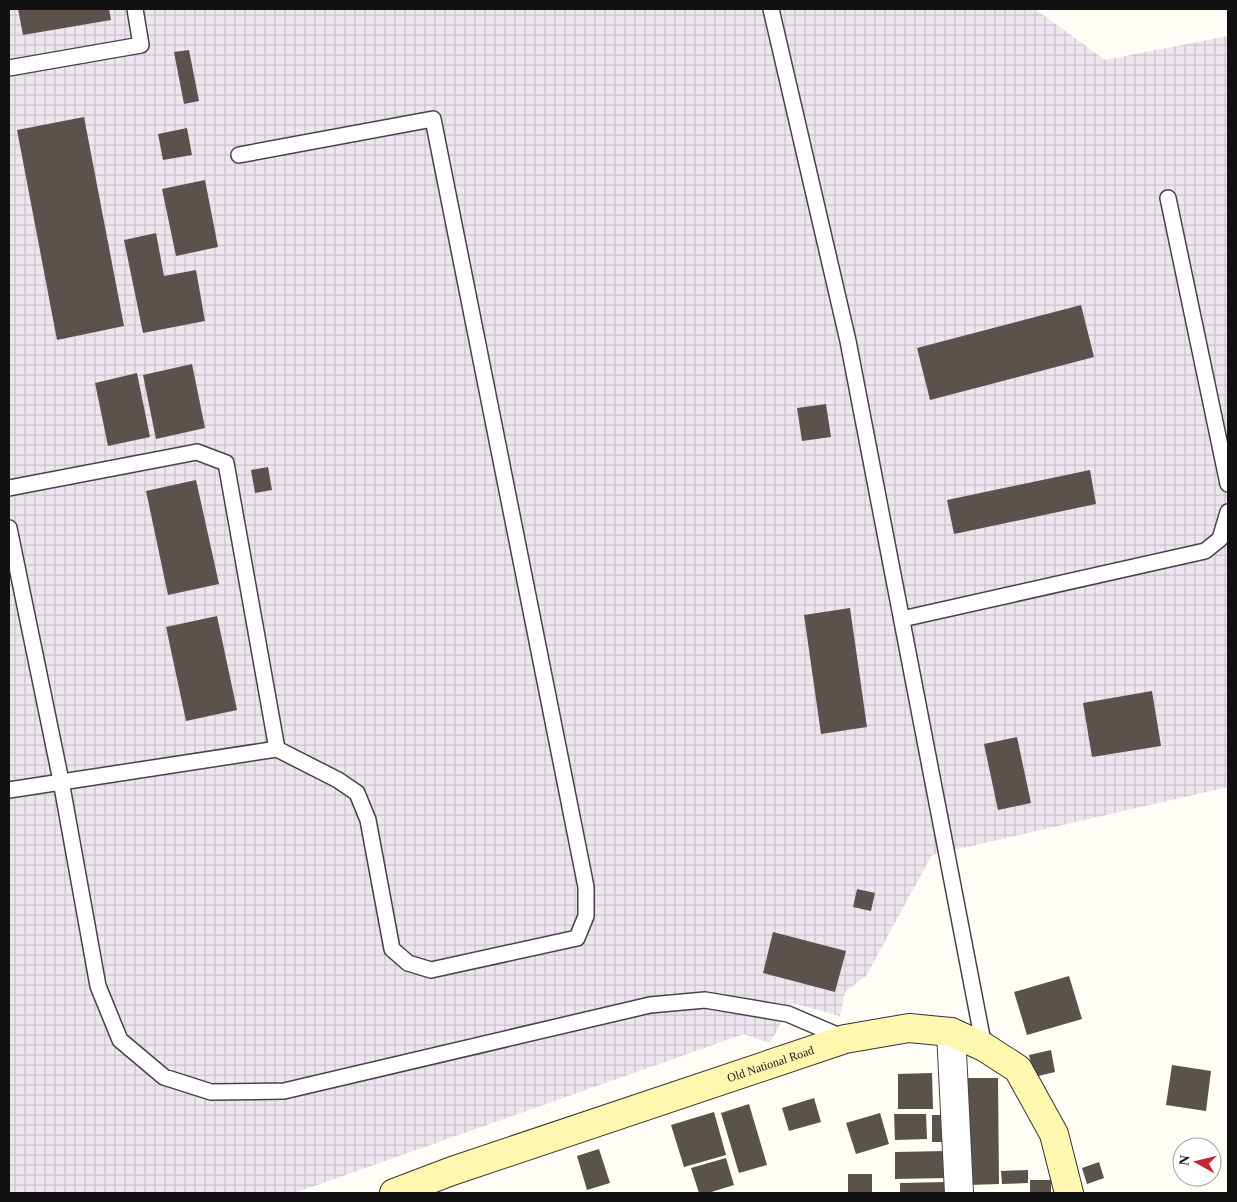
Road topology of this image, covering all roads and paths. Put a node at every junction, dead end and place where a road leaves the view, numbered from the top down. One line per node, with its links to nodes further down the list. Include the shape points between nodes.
1 (135, 9): 3 (lane, via 141,45)
2 (771, 9): 10 (lane, via 848,341)
3 (9, 68)
4 (239, 155): 11 (lane, via 433,119 586,887 586,916 577,938 431,970 408,963 392,950 368,820 357,793)
5 (1168, 198): 6 (lane)
6 (1228, 484)
7 (9, 488): 11 (lane, via 197,452 226,463)
8 (1228, 512): 10 (lane, via 1220,538 1206,550)
9 (9, 528): 12 (lane)
10 (902, 619): 16 (lane)
11 (277, 749): 12 (lane)
12 (61, 781): 13 (lane); 15 (lane, via 98,986 120,1040 164,1077 211,1092 284,1091 650,1004 705,1000 788,1014)
13 (9, 790)
14 (951, 1032): 15 (main road, Old National Road, via 909,1028); 16 (main road, Old National Road); 18 (street)
15 (845, 1039): 17 (main road, Old National Road)
16 (984, 1047): 19 (main road, Old National Road, via 1018,1069 1054,1134)
17 (394, 1193)
18 (959, 1193)
19 (1069, 1193)

